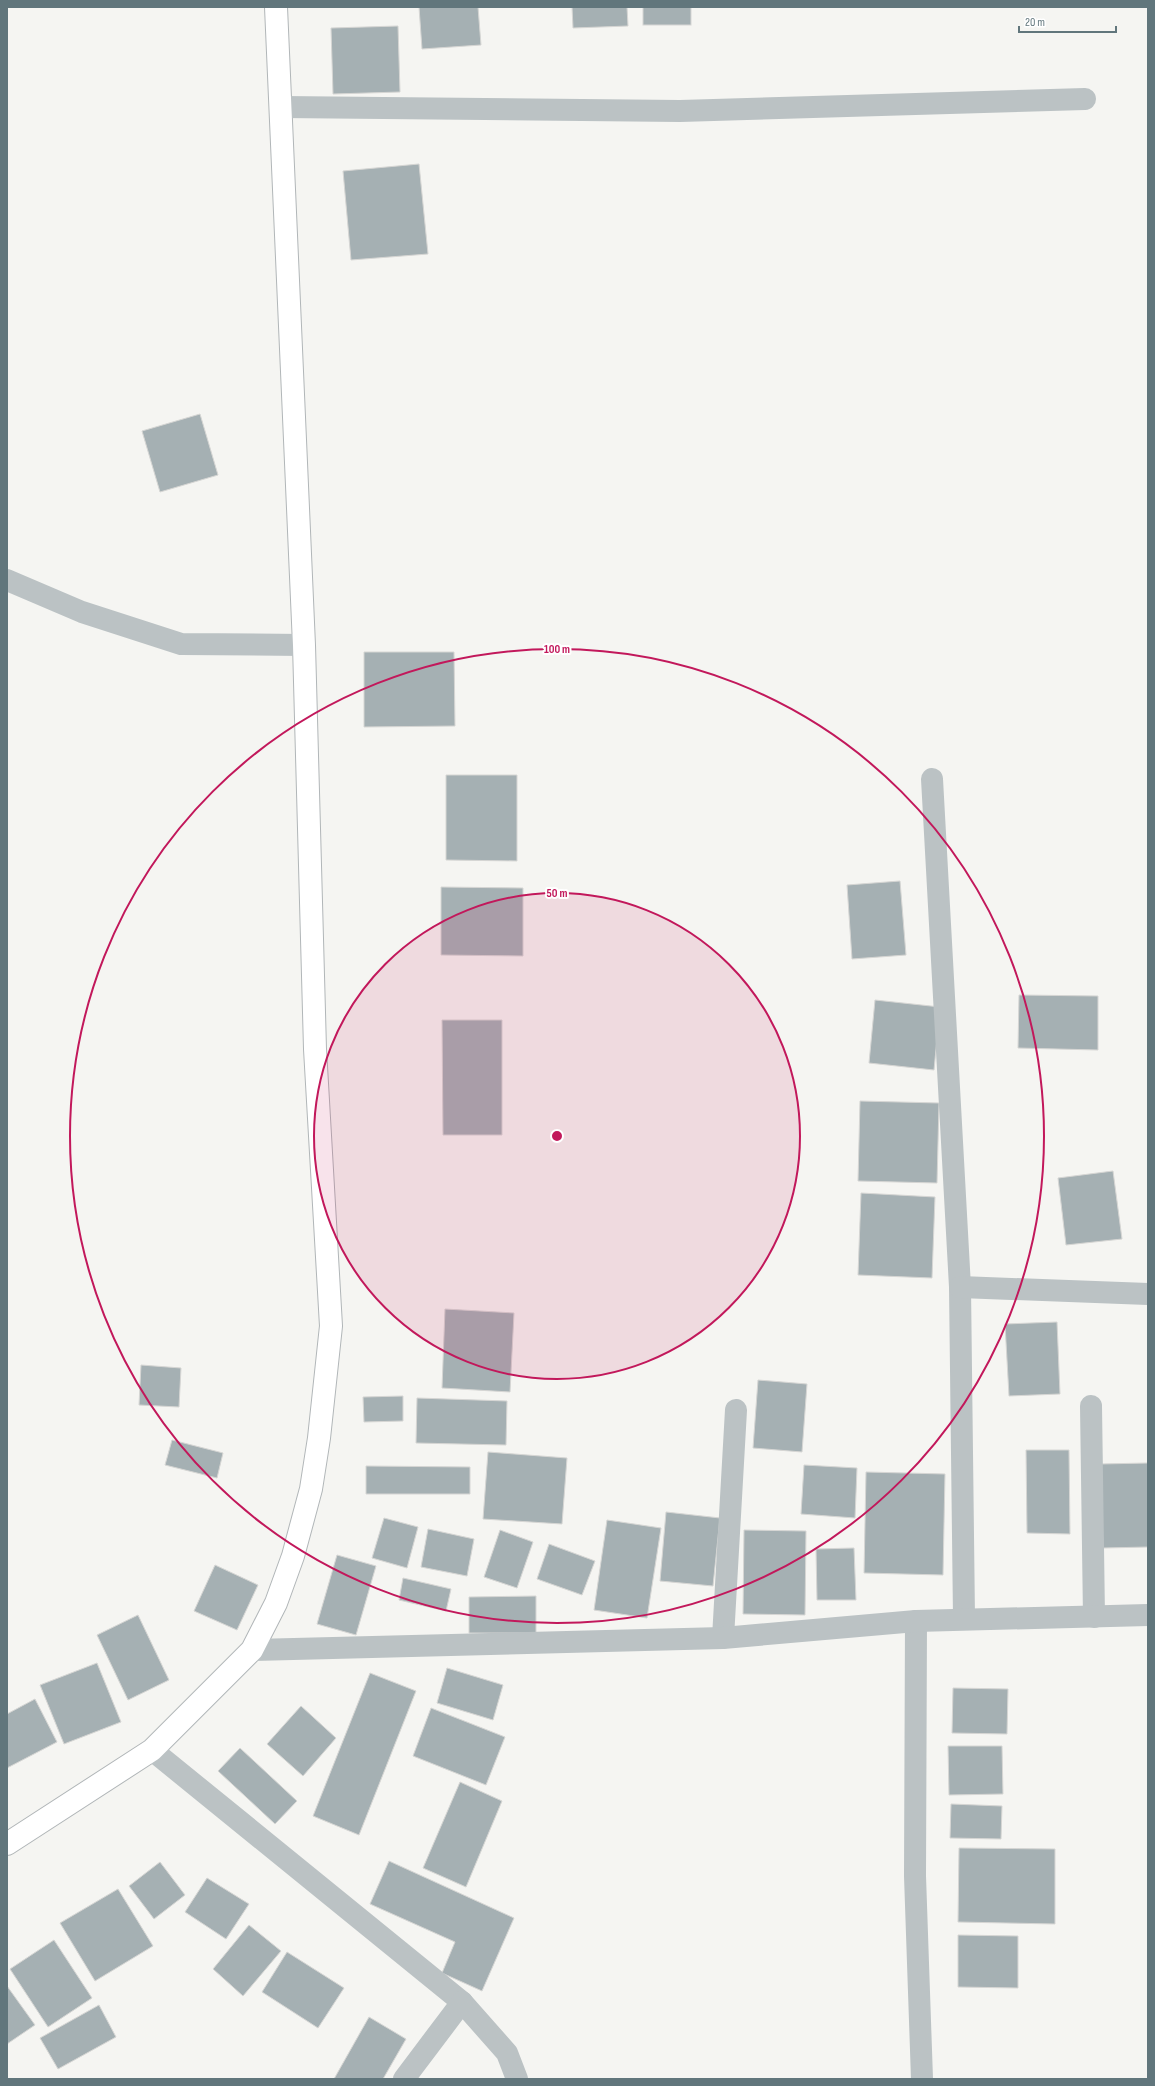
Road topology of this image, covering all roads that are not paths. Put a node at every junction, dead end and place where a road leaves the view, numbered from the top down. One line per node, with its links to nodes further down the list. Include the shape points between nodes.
1 (276, 7): 3 (highway)
2 (1085, 98): 3 (street, via 680,111)
3 (282, 107): 5 (highway)
4 (7, 580): 5 (street, via 82,612 181,644)
5 (304, 645): 16 (highway, via 315,1049 331,1326 311,1488 293,1556 276,1603)
6 (932, 779): 7 (street)
7 (960, 1287): 8 (street); 13 (street)
8 (1148, 1294)
9 (1091, 1406): 12 (street)
10 (736, 1410): 15 (street)
11 (1148, 1615): 12 (street)
12 (1094, 1617): 13 (street)
13 (964, 1618): 14 (street)
14 (916, 1621): 15 (street); 22 (street, via 914,1876)
15 (723, 1638): 16 (street)
16 (252, 1650): 17 (highway)
17 (152, 1750): 18 (highway); 19 (street)
18 (7, 1844)
19 (462, 2002): 20 (street); 21 (street, via 507,2053)
20 (404, 2079)
21 (517, 2079)
22 (922, 2079)

